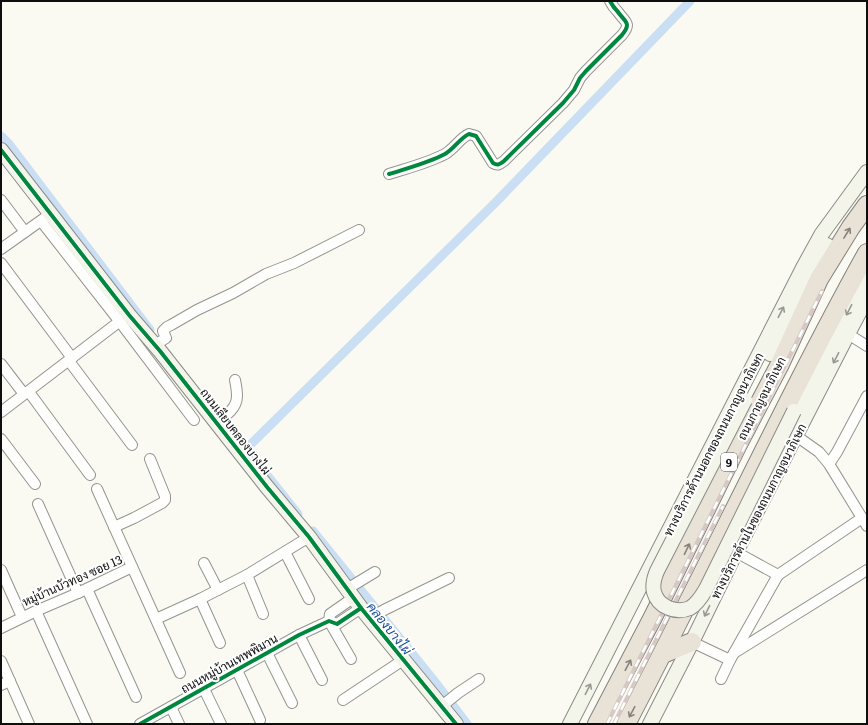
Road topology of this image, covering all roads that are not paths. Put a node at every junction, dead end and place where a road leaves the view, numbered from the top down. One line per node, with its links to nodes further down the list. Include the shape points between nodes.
1 (610, 1): 4 (street, via 626,21 627,29 586,71 563,103 499,165 493,163 476,136 469,134 445,154)
2 (1, 150): 8 (main road, ถนนเลียบคลองบางไผ่)
3 (867, 172): 5 (main road, ทางบริการด้านนอกของถนนกาญจนาภิเษก)
4 (389, 174)
5 (854, 189): 14 (main road, one-way to 5, bridge, via 794,411 703,594 691,608 676,610 664,606 654,592 653,581 657,570); 89 (main road, ทางบริการด้านนอกของถนนกาญจนาภิเษก, one-way to 5, via 804,266 821,235)
6 (1, 200): 10 (street)
7 (867, 205): 90 (highway, ถนนกาญจนาภิเษก / 9, one-way to 7, via 653,618 820,279)
8 (46, 217): 10 (street); 16 (main road, ถนนเลียบคลองบางไผ่)
9 (359, 230): 18 (street, via 197,310 167,327 163,331 166,338)
10 (25, 232): 11 (street)
11 (1, 249)
12 (867, 253): 65 (highway, 9, via 763,452)
13 (1, 263): 20 (street)
14 (867, 275)
15 (867, 298): 17 (main road, ทางบริการด้านในของถนนกาญจนาภิเษก)
16 (125, 318): 18 (main road, ถนนเลียบคลองบางไผ่); 20 (street); 26 (street)
17 (848, 334): 19 (street); 28 (main road, ทางบริการด้านในของถนนกาญจนาภิเษก, one-way to 28)
18 (159, 342): 27 (main road, ถนนเลียบคลองบางไผ่)
19 (867, 346)
20 (70, 359): 23 (street); 30 (street)
21 (1, 364): 23 (street)
22 (235, 380): 27 (street, via 236,403 231,411)
23 (26, 393): 25 (street); 33 (street)
24 (866, 403): 32 (street)
25 (1, 412)
26 (194, 420)
27 (218, 421): 39 (main road, ถนนเลียบคลองบางไผ่, via 267,487)
28 (795, 436): 32 (street, via 819,452); 41 (main road, ทางบริการด้านในของถนนกาญจนาภิเษก)
29 (1, 439): 34 (street)
30 (132, 445)
31 (150, 459): 38 (street, via 165,500)
32 (829, 464): 37 (street)
33 (90, 475)
34 (35, 484)
35 (96, 489): 38 (street)
36 (38, 504): 51 (street)
37 (864, 522): 48 (street)
38 (114, 527): 43 (street)
39 (309, 537): 40 (street); 54 (main road, ถนนเลียบคลองบางไผ่)
40 (285, 552): 47 (street); 53 (street)
41 (736, 552): 48 (street); 62 (main road, ทางบริการด้านในของถนนกาญจนาภิเษก, one-way to 62)
42 (204, 563): 50 (street)
43 (132, 567): 51 (street, หมู่บ้านบัวทอง ซอย 13); 58 (street)
44 (1, 570): 57 (street)
45 (867, 570): 66 (street)
46 (375, 572): 54 (street, via 363,579)
47 (247, 575): 50 (street); 56 (street)
48 (778, 575): 66 (street)
49 (449, 578): 54 (street, via 384,610)
50 (218, 590): 52 (street)
51 (82, 591): 55 (street, หมู่บ้านบัวทอง ซอย 13); 77 (street)
52 (200, 599): 58 (street); 63 (street)
53 (309, 599)
54 (359, 603): 59 (street, ถนนหมู่บ้านเทพพิมาน, via 330,614); 68 (main road, ถนนเลียบคลองบางไผ่)
55 (36, 611): 57 (street, หมู่บ้านบัวทอง ซอย 13); 84 (street)
56 (263, 614)
57 (22, 617): 60 (street, หมู่บ้านบัวทอง ซอย 13)
58 (156, 619): 71 (street)
59 (329, 621): 61 (street, ถนนหมู่บ้านเทพพิมาน); 67 (street)
60 (1, 628)
61 (299, 635): 64 (street, ถนนหมู่บ้านเทพพิมาน); 74 (street)
62 (692, 642): 65 (highway); 66 (street); 92 (main road, ทางบริการด้านในของถนนกาญจนาภิเษก)
63 (220, 643)
64 (267, 653): 70 (street, ถนนหมู่บ้านเทพพิมาน); 79 (street)
65 (663, 654): 91 (highway, 9, one-way to 91)
66 (732, 656): 73 (street)
67 (351, 659)
68 (403, 660): 78 (street); 80 (main road, ถนนเลียบคลองบางไผ่)
69 (1, 661): 75 (street)
70 (237, 670): 76 (street, ถนนหมู่บ้านเทพพิมาน); 82 (street)
71 (180, 673)
72 (479, 679): 80 (street)
73 (721, 679)
74 (322, 680)
75 (6, 683): 83 (street)
76 (204, 689): 81 (street, ถนนหมู่บ้านเทพพิมาน); 87 (street)
77 (136, 697)
78 (343, 700)
79 (292, 703)
80 (444, 705): 88 (main road, ถนนเลียบคลองบางไผ่)
81 (171, 707): 85 (street, ถนนหมู่บ้านเทพพิมาน); 86 (street)
82 (260, 720)
83 (30, 724)
84 (88, 724)
85 (140, 724)
86 (179, 724)
87 (221, 724)
88 (456, 724)
89 (570, 724)
90 (597, 724)
91 (626, 724)
92 (650, 724)

